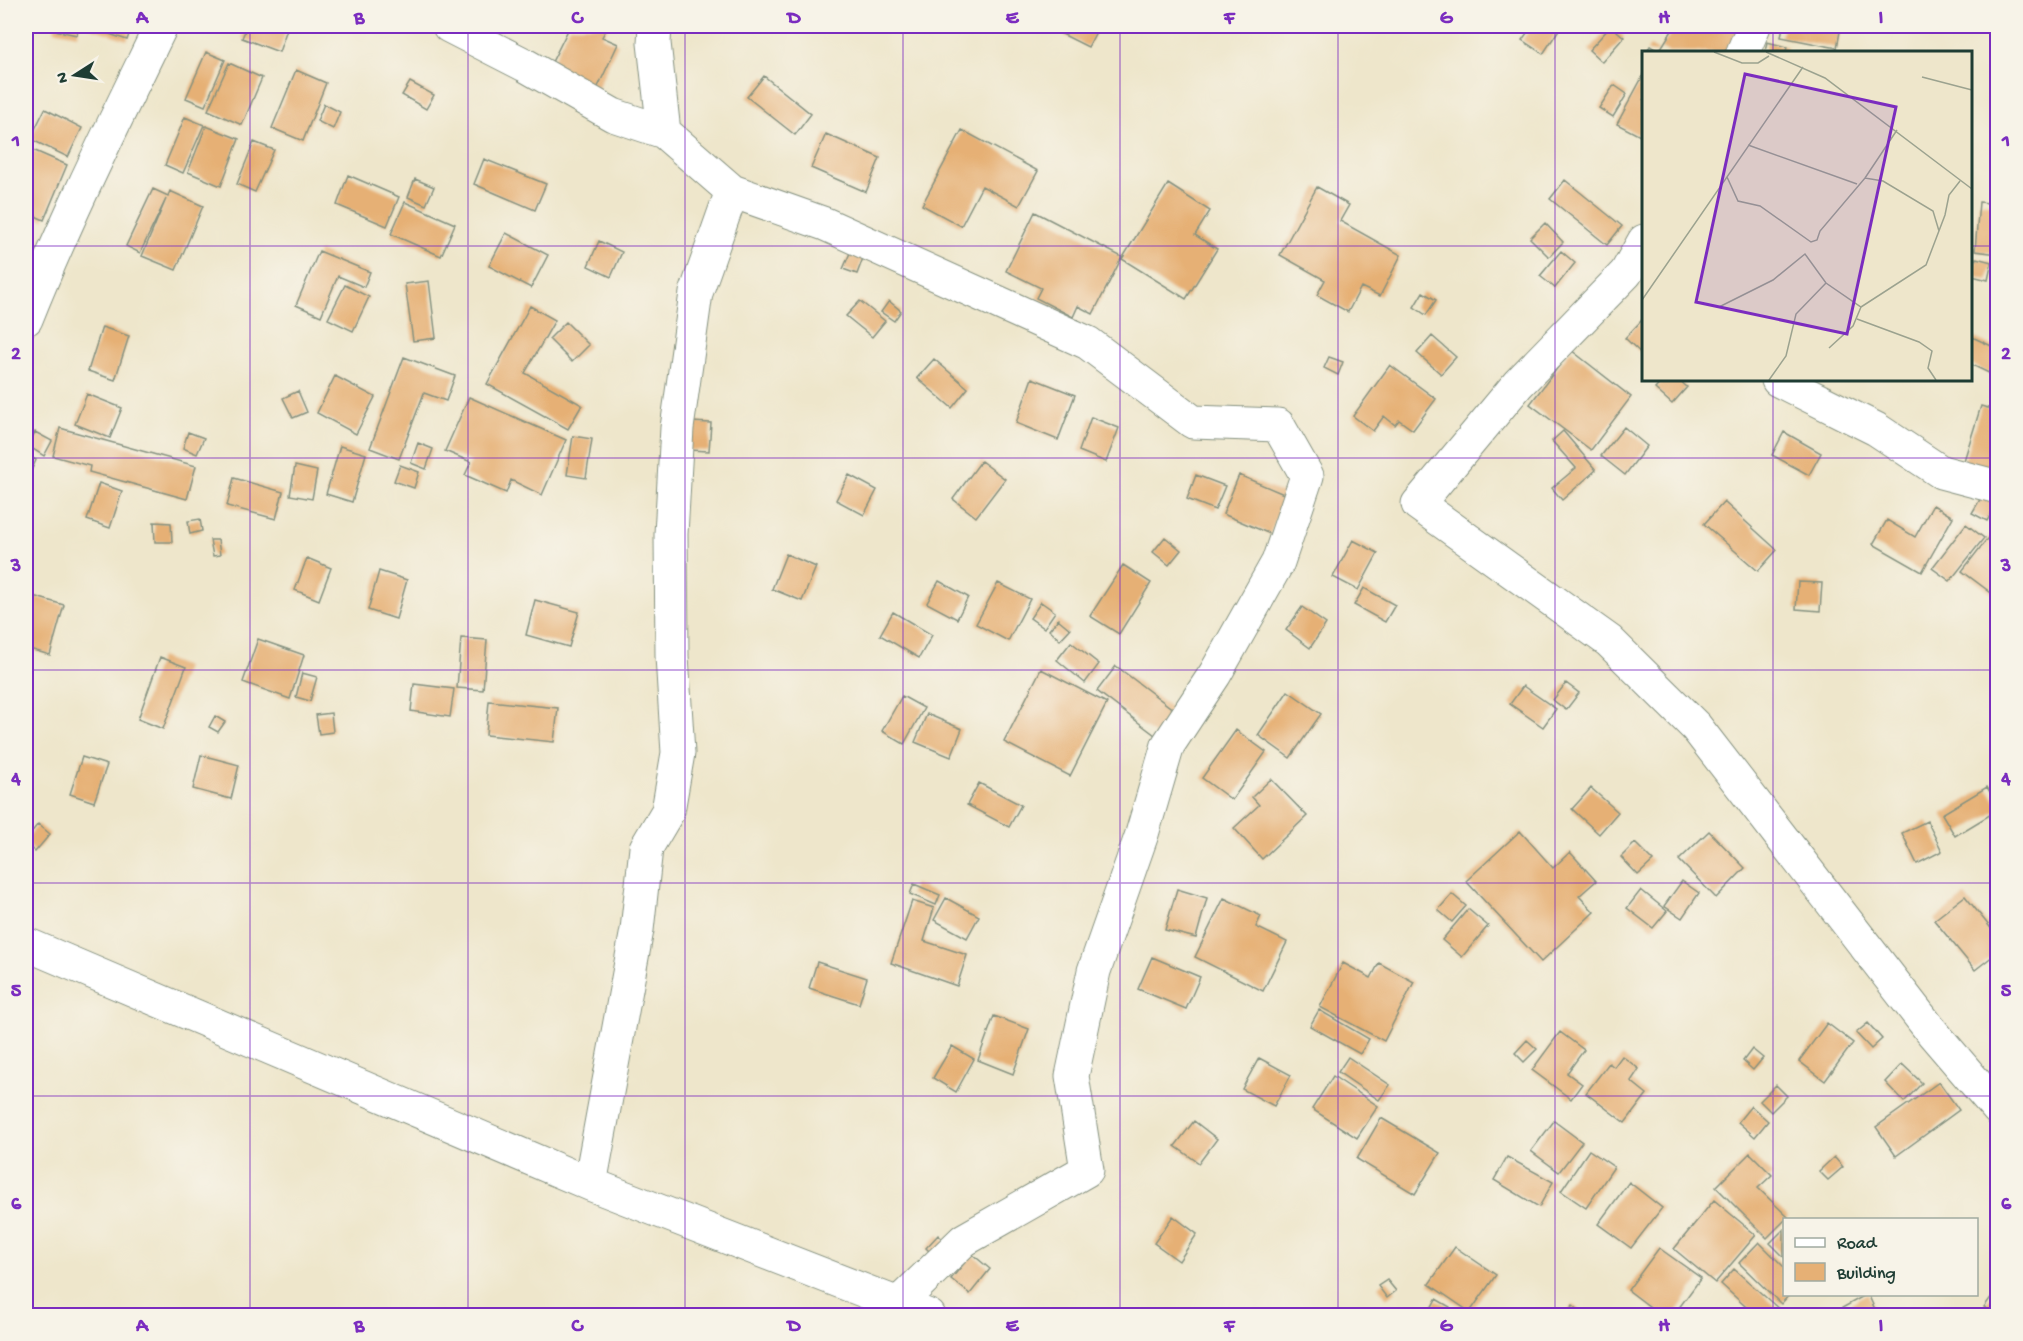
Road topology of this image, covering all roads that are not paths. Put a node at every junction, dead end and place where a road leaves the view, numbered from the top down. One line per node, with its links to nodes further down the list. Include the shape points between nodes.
1 (161, 26): 10 (street)
2 (449, 26): 6 (street, via 613,115)
3 (655, 26): 6 (street)
4 (1754, 26): 5 (street)
5 (1743, 51)
6 (664, 132): 7 (street)
7 (732, 191): 15 (street, via 696,293 677,428 671,556 678,753 668,811 646,848 637,930); 16 (street, via 825,224 1088,343 1194,422 1278,424 1307,476 1278,562 1215,674 1168,745 1094,971 1072,1076 1087,1170 964,1240)
8 (1642, 249): 9 (street)
9 (1635, 279): 14 (street, via 1518,384 1418,504 1609,641 1696,727 1932,1032)
10 (26, 319)
11 (1780, 381): 12 (street, via 1876,429 1941,472)
12 (1998, 487)
13 (26, 944): 15 (street)
14 (1998, 1109)
15 (590, 1184): 16 (street)
16 (899, 1303): 17 (street)
17 (929, 1316)

